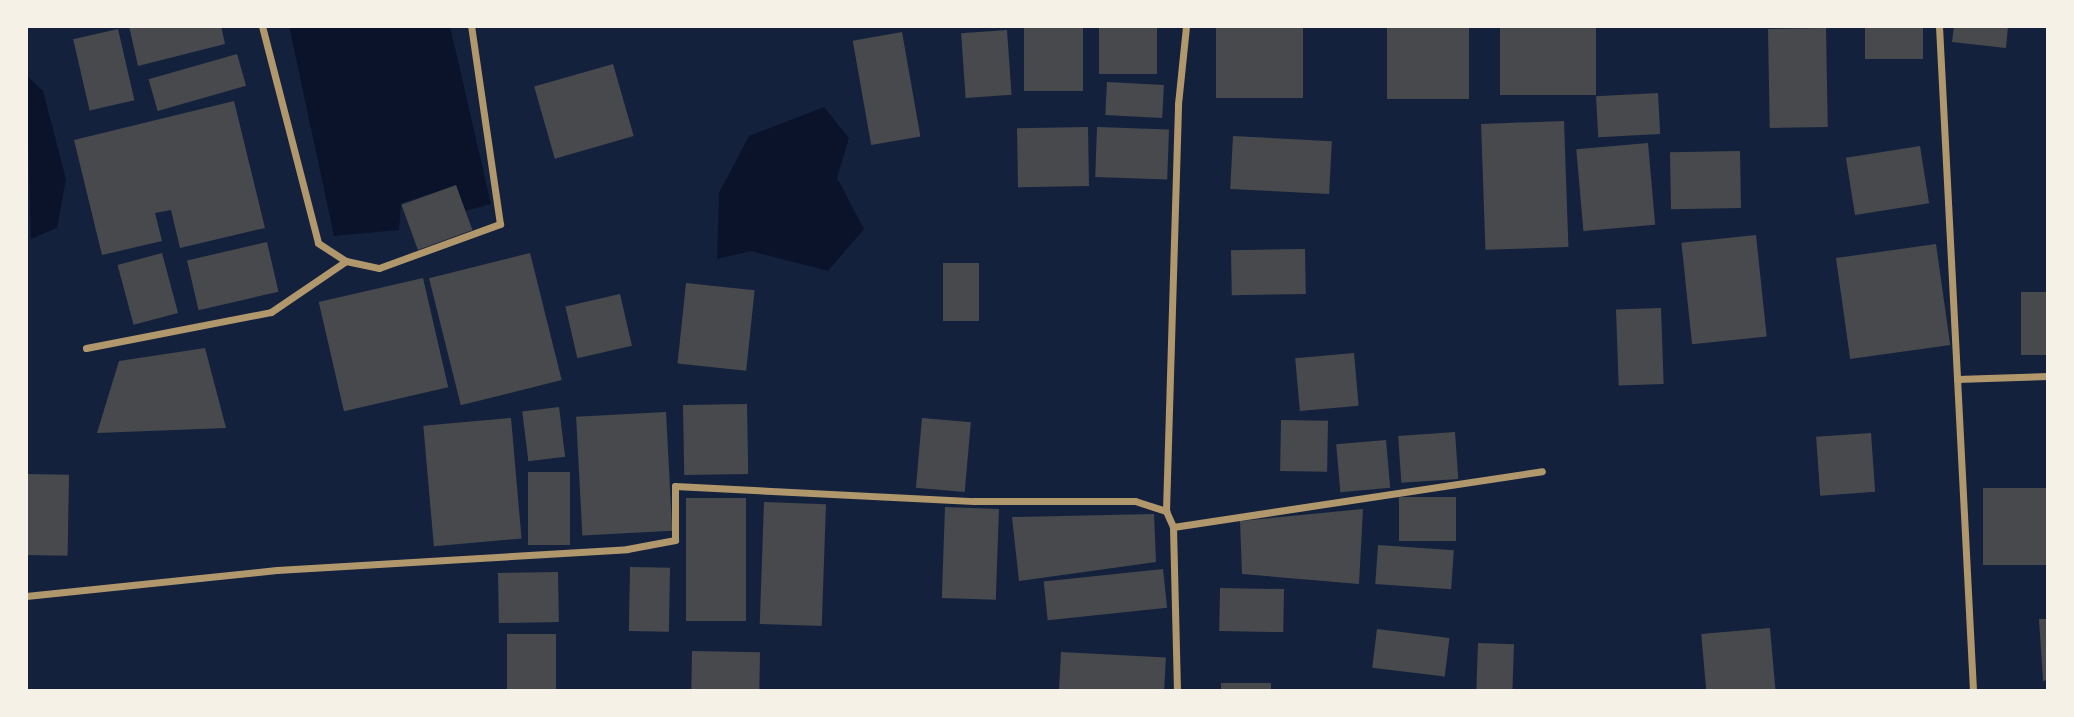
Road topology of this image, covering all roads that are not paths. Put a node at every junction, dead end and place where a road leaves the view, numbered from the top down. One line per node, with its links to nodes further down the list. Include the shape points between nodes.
1 (262, 26): 5 (street, via 318,243)
2 (471, 26): 5 (street, via 500,224 379,268)
3 (1186, 26): 10 (street, via 1178,104)
4 (1939, 26): 8 (street)
5 (345, 261): 6 (street, via 271,312)
6 (86, 348)
7 (2048, 376): 8 (street)
8 (1957, 379): 14 (street)
9 (1542, 471): 11 (street)
10 (1166, 510): 11 (street); 12 (street, via 1135,501 974,501 675,486 675,540 627,549 277,570)
11 (1173, 527): 13 (street)
12 (26, 596)
13 (1177, 691)
14 (1973, 691)

